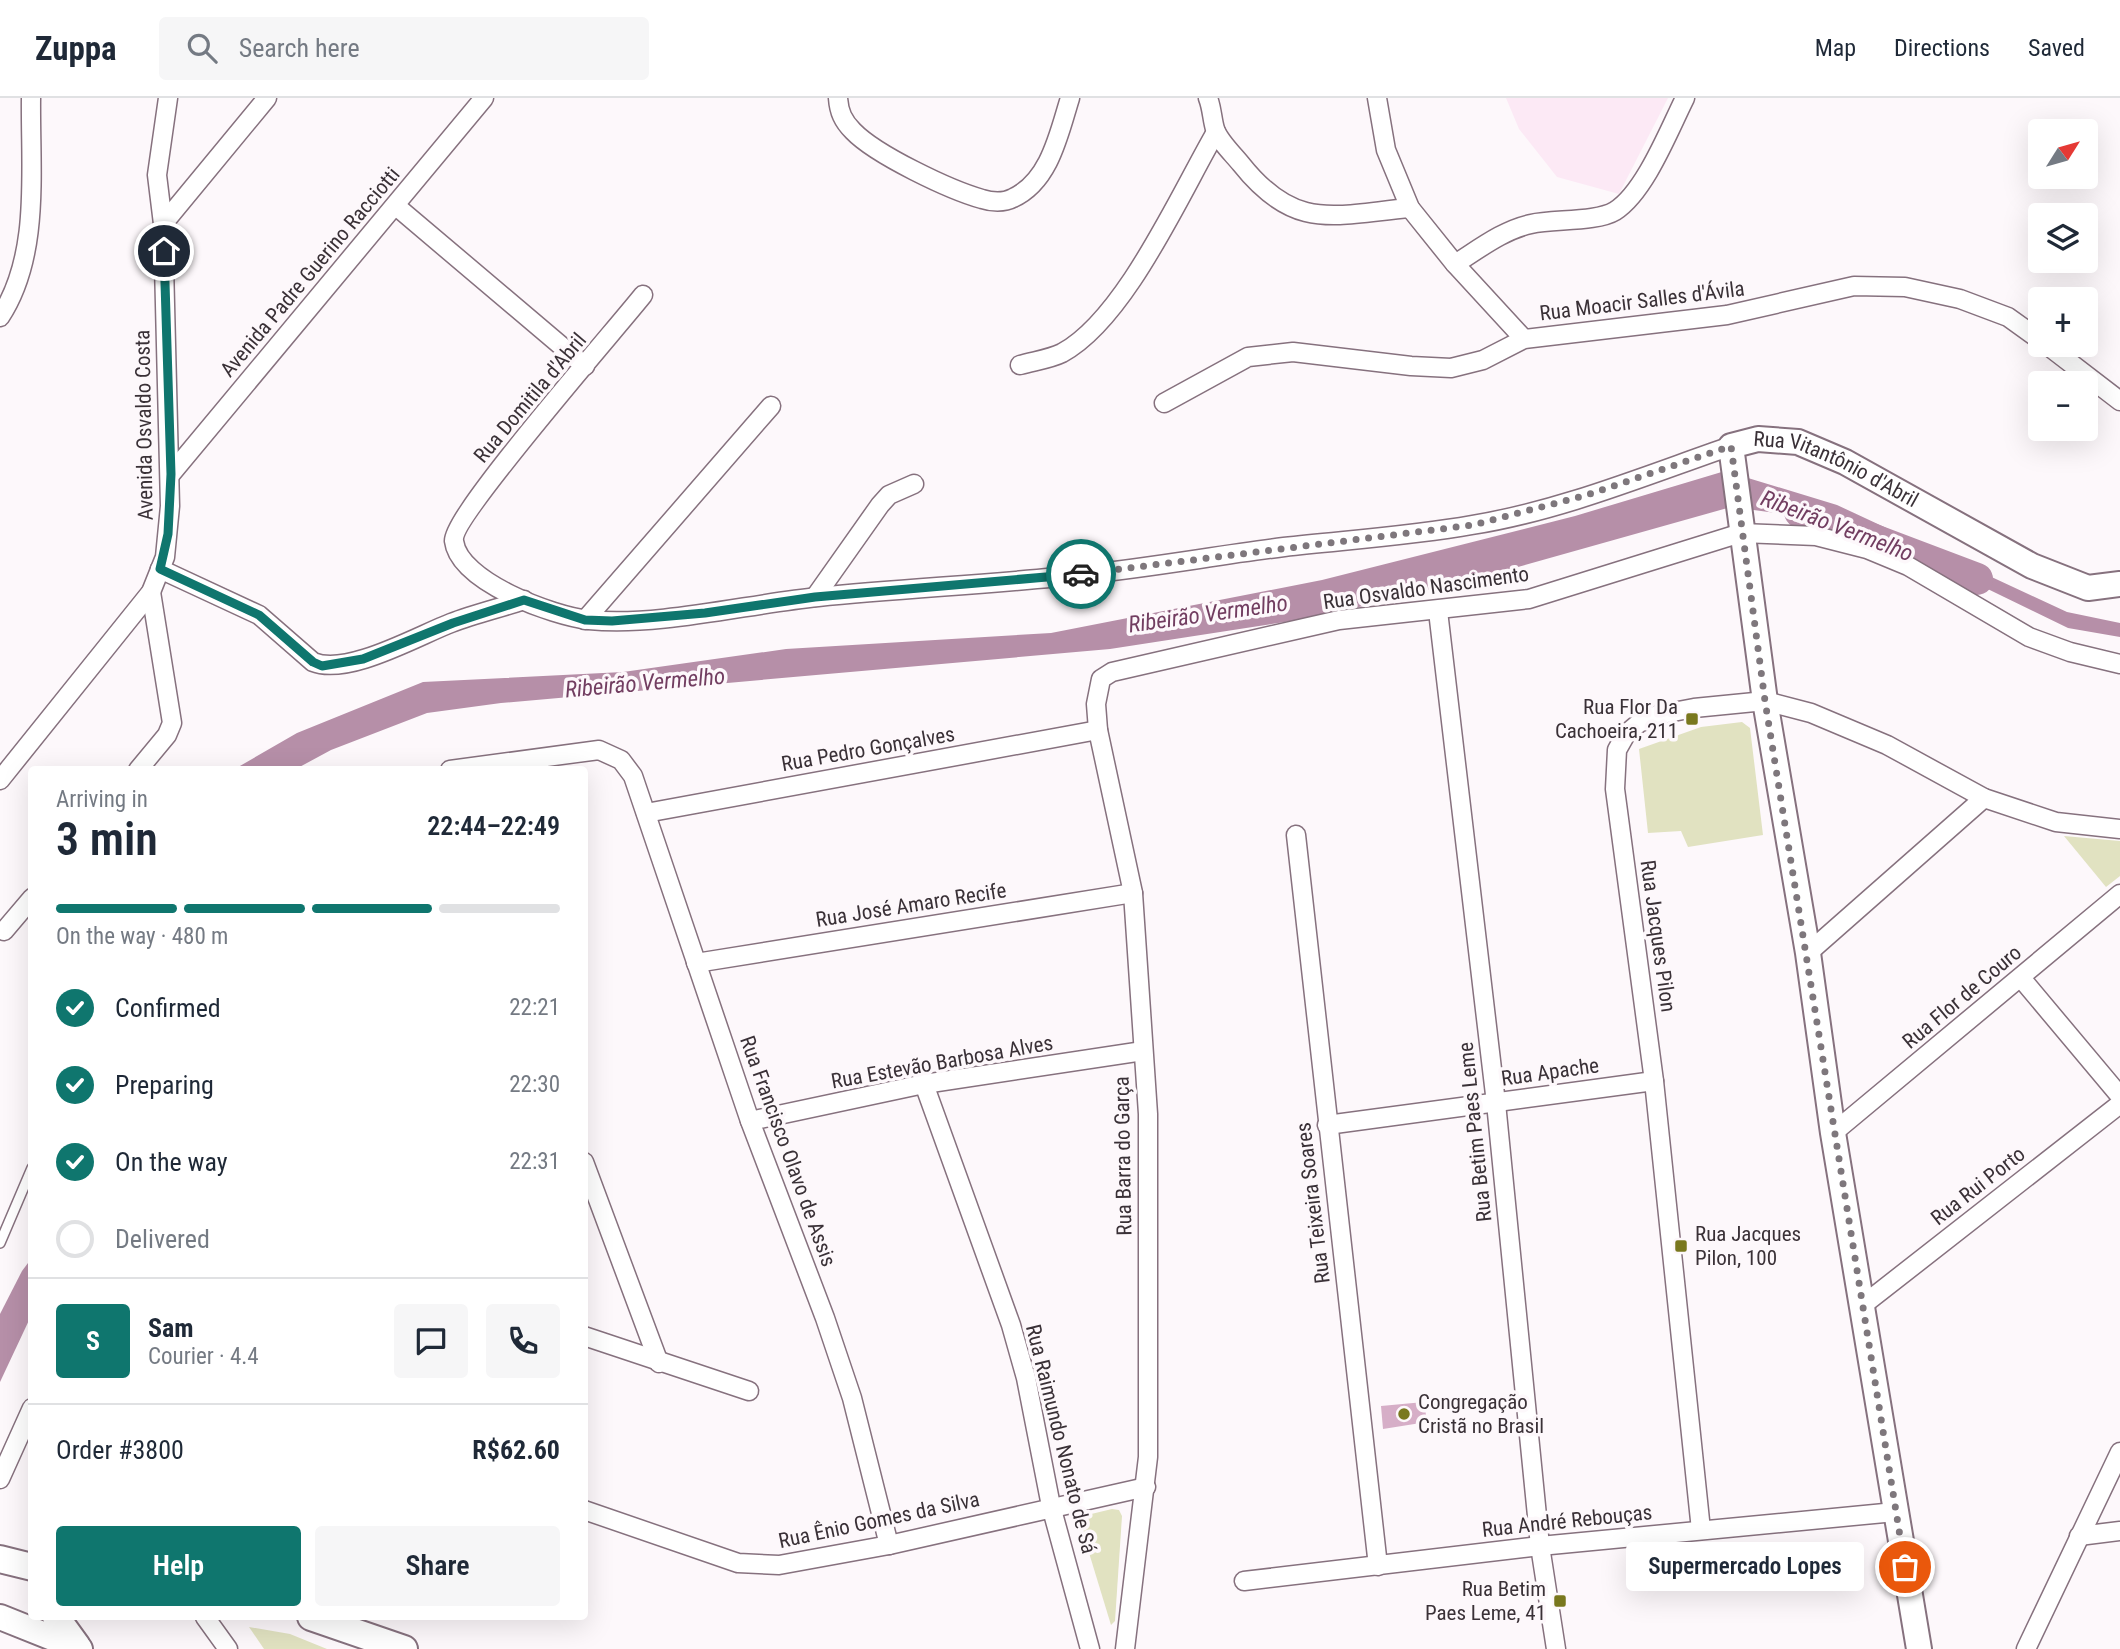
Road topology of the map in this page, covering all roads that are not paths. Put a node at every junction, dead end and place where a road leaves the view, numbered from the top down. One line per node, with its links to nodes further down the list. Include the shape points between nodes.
1 (31, 98): 16 (street, via 24,266)
2 (168, 98): 13 (street, Avenida Osvaldo Costa, via 157,174)
3 (267, 98): 13 (street)
4 (484, 98): 11 (street, Avenida Padre Guerino Racciotti)
5 (838, 98): 6 (street, via 845,122 872,146 963,192 995,202 1010,200 1038,179)
6 (1070, 98)
7 (1208, 98): 10 (street)
8 (1377, 98): 12 (street, Rua Moacir Salles d'Ávila, via 1386,150)
9 (1685, 98): 14 (street, via 1647,173 1613,213 1528,225 1502,234)
10 (1216, 132): 12 (street, via 1251,177 1296,211 1321,216); 20 (street, via 1128,285 1105,315 1064,352)
11 (396, 206): 21 (street); 26 (street, Avenida Padre Guerino Racciotti)
12 (1410, 208): 14 (street, Rua Moacir Salles d'Ávila)
13 (163, 224): 26 (street, Avenida Osvaldo Costa)
14 (1455, 264): 18 (street, Rua Moacir Salles d'Ávila)
15 (643, 295): 21 (street, Rua Domitila d'Abril)
16 (0, 317)
17 (2028, 331): 18 (street, Rua Moacir Salles d'Ávila, via 2008,317 1960,299 1905,287 1854,286 1727,315)
18 (1524, 339): 23 (street, via 1483,360 1451,368 1293,352 1248,356)
19 (2063, 357): 22 (street)
20 (1020, 365)
21 (585, 366): 29 (street, Rua Domitila d'Abril)
22 (2120, 401)
23 (1164, 404)
24 (771, 406): 36 (street)
25 (1731, 455): 28 (street); 31 (street, Rua Vitantônio d'Abril, via 1758,439 1798,442 1845,462 2032,566 2088,588); 33 (street, Rua Vitantônio d'Abril, via 1473,525 1089,574)
26 (171, 474): 30 (street, Avenida Osvaldo Costa, via 168,534)
27 (914, 484): 33 (street, via 889,495 880,505)
28 (1740, 526): 35 (street, Rua Osvaldo Nascimento, via 1529,599); 37 (street, Rua Osvaldo Nascimento, via 1816,536 1867,549 1908,566 2029,637); 39 (street)
29 (454, 531): 34 (street, Rua Vitantônio d'Abril, via 463,563)
30 (160, 569): 32 (street, Avenida Osvaldo Costa); 34 (street, via 259,615 322,666 363,659)
31 (2120, 584)
32 (151, 592): 41 (street, via 172,723); 43 (street, Avenida Osvaldo Costa)
33 (815, 597): 36 (street, Rua Vitantônio d'Abril, via 705,613)
34 (524, 600): 36 (street, Rua Vitantônio d'Abril)
35 (1438, 611): 38 (street, Rua Osvaldo Nascimento, via 1339,620); 59 (street, Rua Betim Paes Leme)
36 (585, 620)
37 (2120, 664)
38 (1112, 671): 40 (street, Rua Barra do Garça, via 1098,687)
39 (1765, 701): 44 (street, Rua Jacques Pilon, via 1811,713 1887,745); 52 (street); 56 (street, Rua Jacques Pilon, via 1657,715 1626,734 1617,750 1615,789)
40 (1098, 730): 45 (street, Rua Pedro Gonçalves); 48 (street, Rua Barra do Garça)
41 (141, 766)
42 (482, 766): 45 (street, Rua Francisco Olavo de Assis, via 599,750 617,757 633,776)
43 (0, 780)
44 (1984, 798): 46 (street, Rua Jacques Pilon, via 2056,822); 52 (street)
45 (646, 813): 53 (street, Rua Francisco Olavo de Assis)
46 (2120, 829)
47 (1296, 835): 62 (street, Rua Teixeira Soares)
48 (1133, 893): 53 (street, Rua José Amaro Recife); 55 (street, Rua Barra do Garça)
49 (2120, 894): 54 (street, Rua Flor de Couro)
50 (28, 903): 51 (street)
51 (4, 931)
52 (1808, 953): 63 (street)
53 (696, 963): 61 (street, Rua Francisco Olavo de Assis)
54 (2021, 978): 58 (street); 63 (street, Rua Flor de Couro)
55 (1143, 1051): 57 (street, Rua Estevão Barbosa Alves); 74 (street, Rua Barra do Garça, via 1148,1114)
56 (1654, 1081): 59 (street, Rua Apache); 78 (street, Rua Jacques Pilon)
57 (924, 1084): 61 (street, Rua Estevão Barbosa Alves); 75 (street, Rua Raimundo Nonato de Sá, via 1011,1325)
58 (2120, 1096)
59 (1496, 1103): 62 (street, Rua Apache); 82 (street, Rua Betim Paes Leme)
60 (2120, 1104): 67 (street, Rua Rui Porto)
61 (750, 1121): 81 (street, Rua Francisco Olavo de Assis, via 848,1386)
62 (1326, 1125): 85 (street, Rua Teixeira Soares)
63 (1833, 1133): 67 (street)
64 (588, 1173): 69 (street)
65 (28, 1177): 66 (lane)
66 (0, 1243)
67 (1863, 1305): 77 (street)
68 (588, 1337): 69 (street)
69 (659, 1363): 70 (street)
70 (749, 1391)
71 (28, 1417): 73 (street)
72 (2120, 1452): 80 (street)
73 (0, 1479)
74 (1146, 1487): 75 (street, Rua Ênio Gomes da Silva); 96 (street, Rua Barra do Garça)
75 (1051, 1506): 81 (street, Rua Ênio Gomes da Silva); 95 (street, Rua Raimundo Nonato de Sá)
76 (588, 1511): 81 (street, Rua Ênio Gomes da Silva, via 746,1564 779,1565)
77 (1895, 1512): 78 (street, Rua André Rebouças); 98 (street)
78 (1701, 1530): 82 (street, Rua André Rebouças)
79 (2120, 1531): 80 (street)
80 (2079, 1536): 99 (street)
81 (888, 1545)
82 (1540, 1546): 85 (street, Rua André Rebouças); 97 (street, Rua Betim Paes Leme)
83 (0, 1559): 84 (main road)
84 (28, 1566)
85 (1378, 1566): 86 (street, Rua André Rebouças)
86 (1244, 1581)
87 (0, 1617): 92 (street)
88 (58, 1620): 92 (main road)
89 (207, 1620): 93 (street)
90 (323, 1620): 91 (main road)
91 (359, 1640): 94 (main road)
92 (78, 1648)
93 (228, 1649)
94 (404, 1649)
95 (1090, 1649)
96 (1125, 1649)
97 (1556, 1649)
98 (1919, 1649)
99 (2026, 1649)

